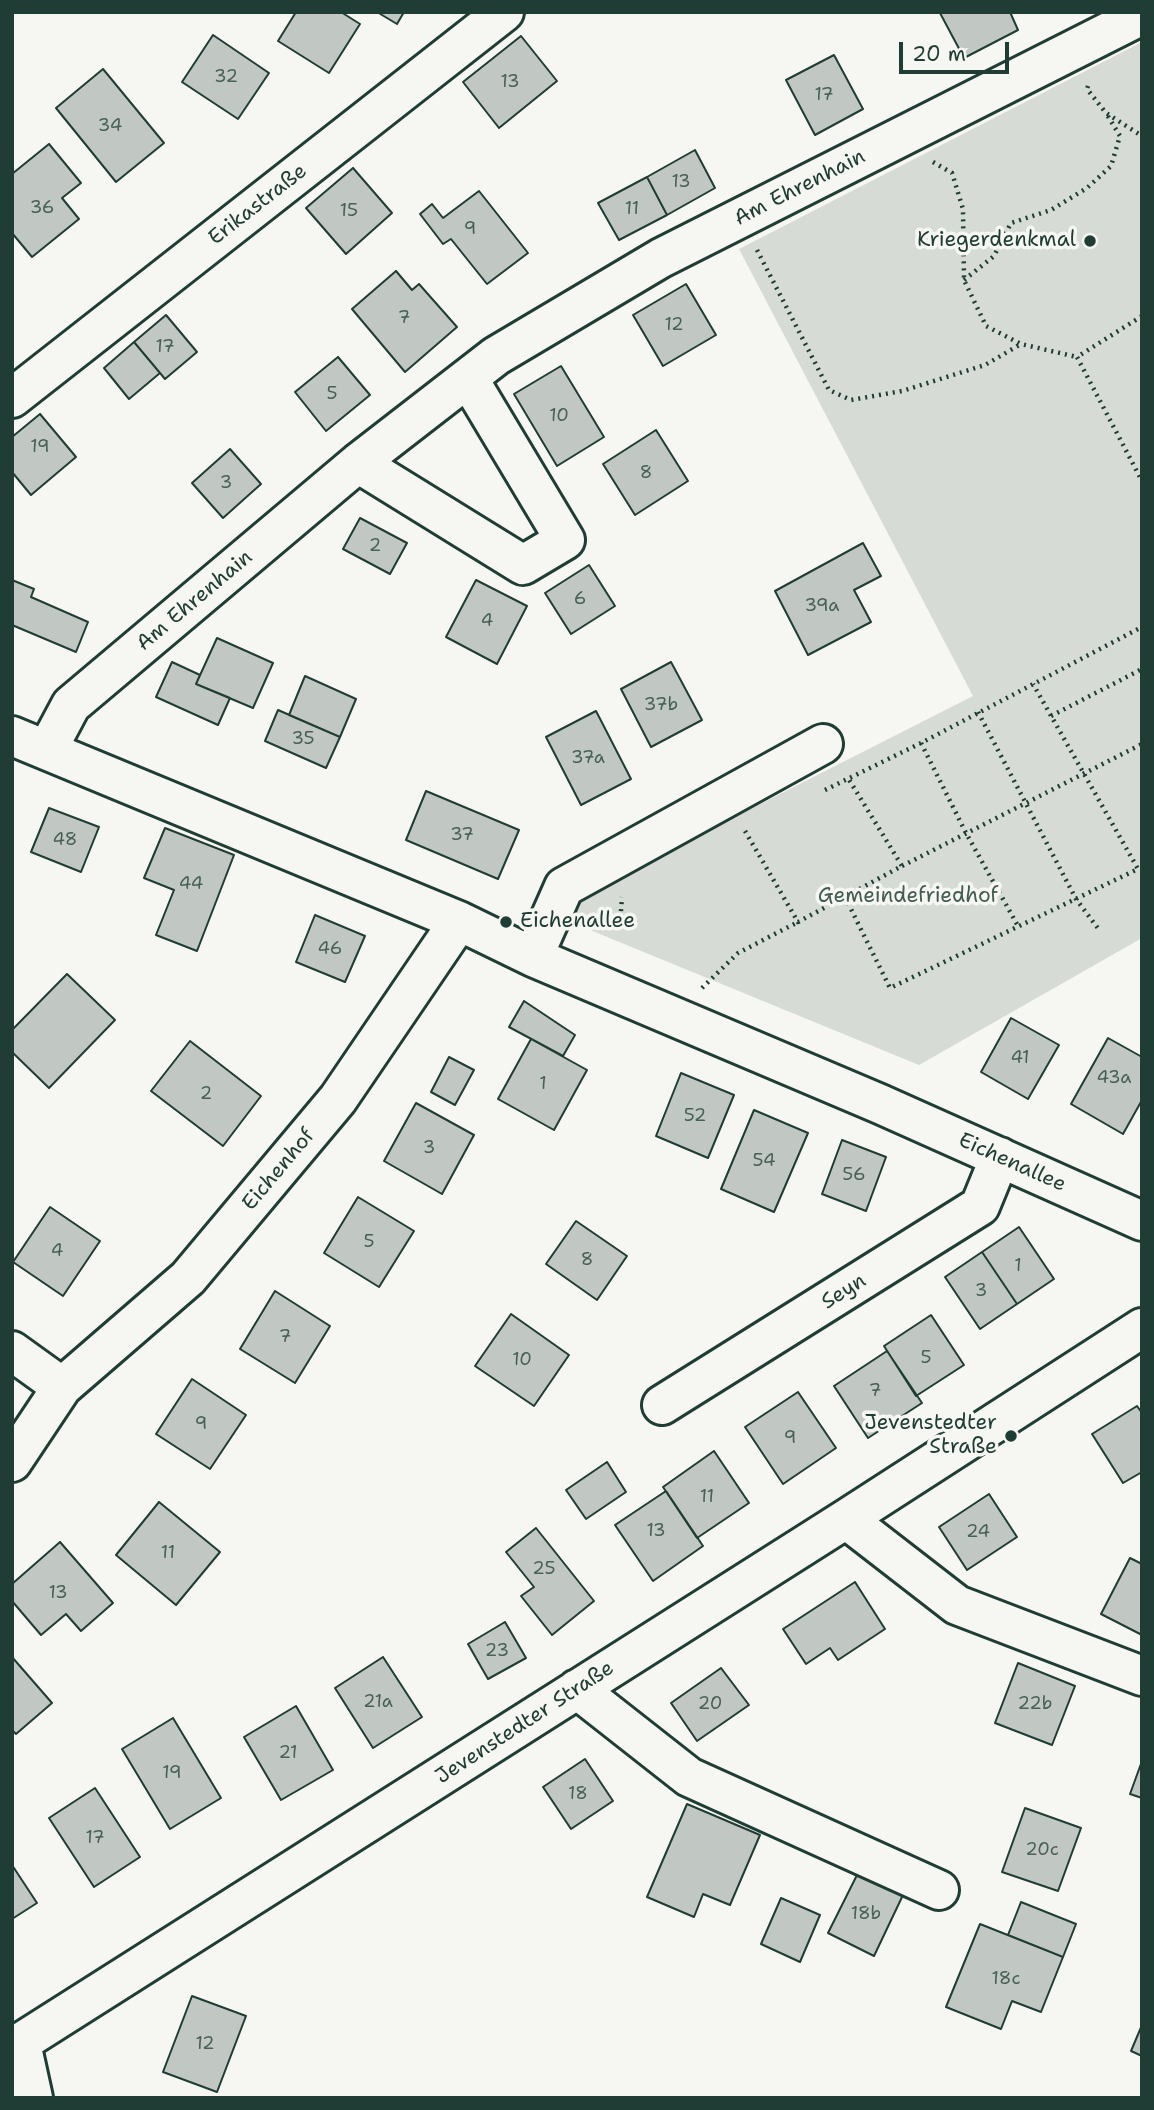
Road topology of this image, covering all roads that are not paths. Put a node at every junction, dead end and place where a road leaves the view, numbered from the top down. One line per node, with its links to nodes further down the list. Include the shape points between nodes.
1 (504, 12): 4 (street, Erikastraße)
2 (1142, 15): 3 (street, Am Ehrenhain, via 661,258 496,356)
3 (468, 378): 5 (street, Am Ehrenhain); 5 (street, via 565,540 523,565)
4 (12, 398)
5 (358, 463): 6 (street, Am Ehrenhain)
6 (29, 743): 8 (street, Eichenallee)
7 (822, 744): 9 (street, via 564,887)
8 (459, 920): 9 (street, Eichenallee); 14 (street, Eichenhof, via 338,1099 188,1278)
9 (533, 957): 10 (street, Eichenallee)
10 (1000, 1157): 11 (street, Eichenallee); 15 (street, Seyn, via 980,1206)
11 (1142, 1222)
12 (1142, 1328): 17 (street, Jevenstedter Straße)
13 (12, 1350): 14 (street)
14 (62, 1387): 16 (street, Eichenhof)
15 (662, 1405)
16 (12, 1462)
17 (846, 1518): 18 (street, via 957,1605); 19 (street, Jevenstedter Straße)
18 (1142, 1676)
19 (577, 1689): 20 (street, via 688,1777); 21 (street, Jevenstedter Straße)
20 (939, 1890)
21 (17, 2046): 22 (street)
22 (33, 2098)

